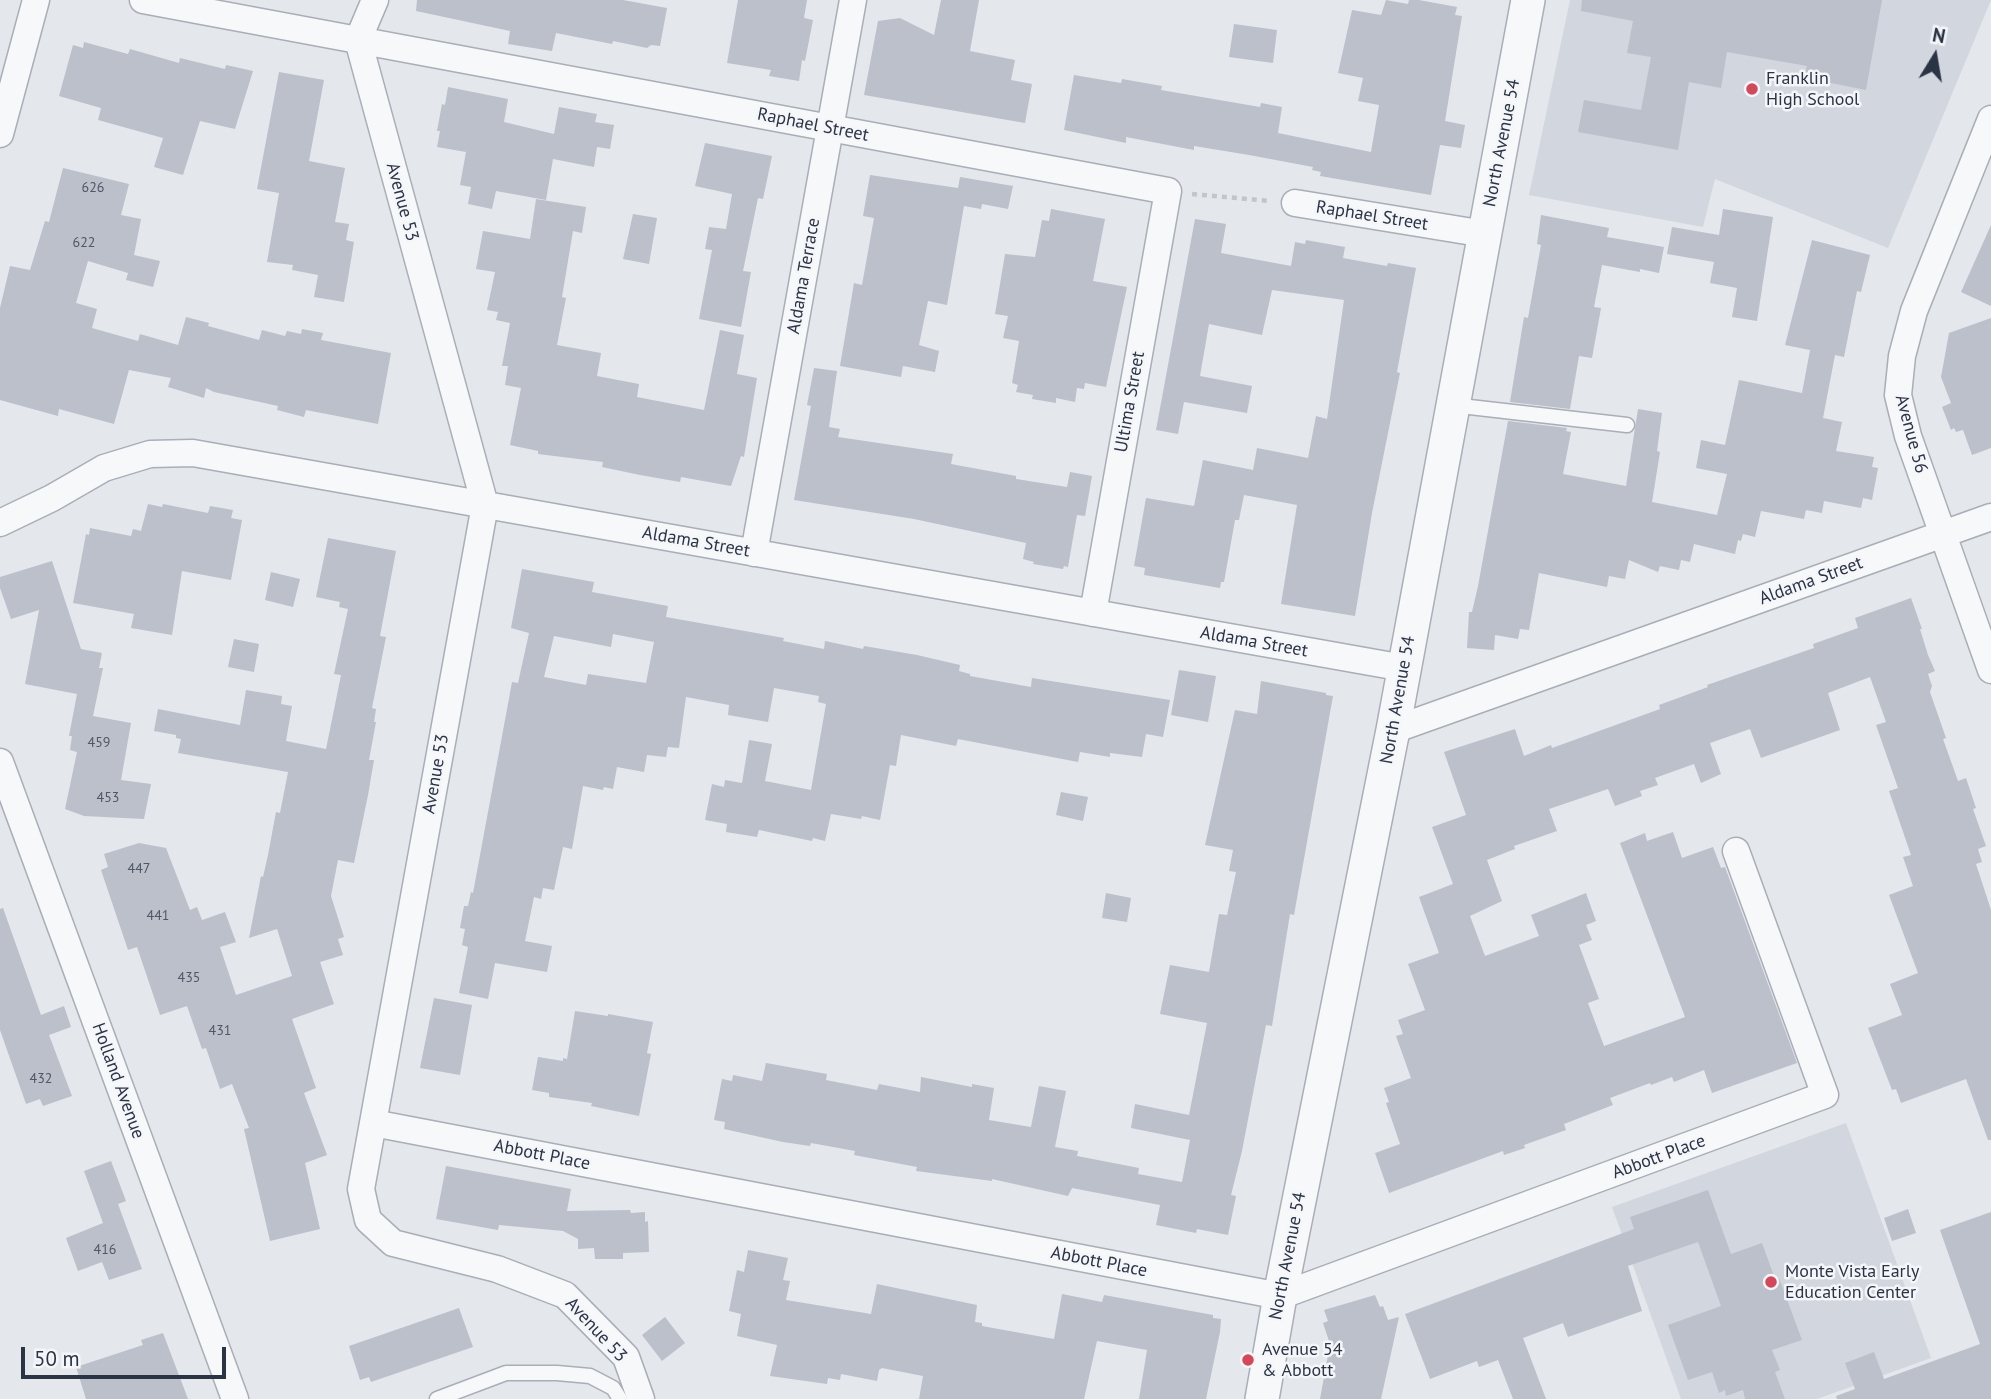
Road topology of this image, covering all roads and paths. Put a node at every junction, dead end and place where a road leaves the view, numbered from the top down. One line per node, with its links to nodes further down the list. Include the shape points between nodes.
1 (36, 0): 7 (street)
2 (143, 0): 6 (street, Raphael Street)
3 (375, 0): 6 (street)
4 (853, 0): 9 (street, Aldama Terrace)
5 (1528, 0): 13 (street, North Avenue 54)
6 (358, 40): 9 (street, Raphael Street); 16 (street, Avenue 53)
7 (5, 94): 10 (street)
8 (1991, 119): 19 (street, Avenue 56, via 1914,311 1901,369 1898,395 1908,436)
9 (831, 128): 11 (street, Raphael Street); 20 (street, Aldama Terrace)
10 (0, 134)
11 (1168, 191): 12 (path, Raphael Street); 21 (street, Ultima Street)
12 (1295, 203): 13 (street, Raphael Street)
13 (1485, 234): 14 (street, North Avenue 54)
14 (1452, 405): 15 (lane); 22 (street, North Avenue 54)
15 (1627, 425)
16 (485, 505): 18 (street, Aldama Street, via 193,453 150,454 104,468); 20 (street, Aldama Street); 27 (street, Avenue 53)
17 (1991, 517): 19 (street, Aldama Street)
18 (0, 523)
19 (1942, 534): 23 (street, Avenue 56); 24 (street, Aldama Street)
20 (754, 553): 21 (street, Aldama Street)
21 (1093, 613): 22 (street, Aldama Street)
22 (1404, 668): 24 (street, North Avenue 54)
23 (1991, 670)
24 (1393, 730): 28 (street, North Avenue 54)
25 (0, 762): 29 (street, Holland Avenue)
26 (1737, 851): 28 (street, Abbott Place, via 1825,1095)
27 (373, 1123): 28 (street, Abbott Place); 32 (street, Avenue 53, via 361,1189 368,1220 393,1243 497,1269 565,1295 626,1357)
28 (1280, 1296): 33 (street, North Avenue 54)
29 (235, 1399)
30 (437, 1399): 31 (lane, via 506,1373 557,1373 590,1376 613,1388)
31 (620, 1399)
32 (641, 1399)
33 (1262, 1399)

